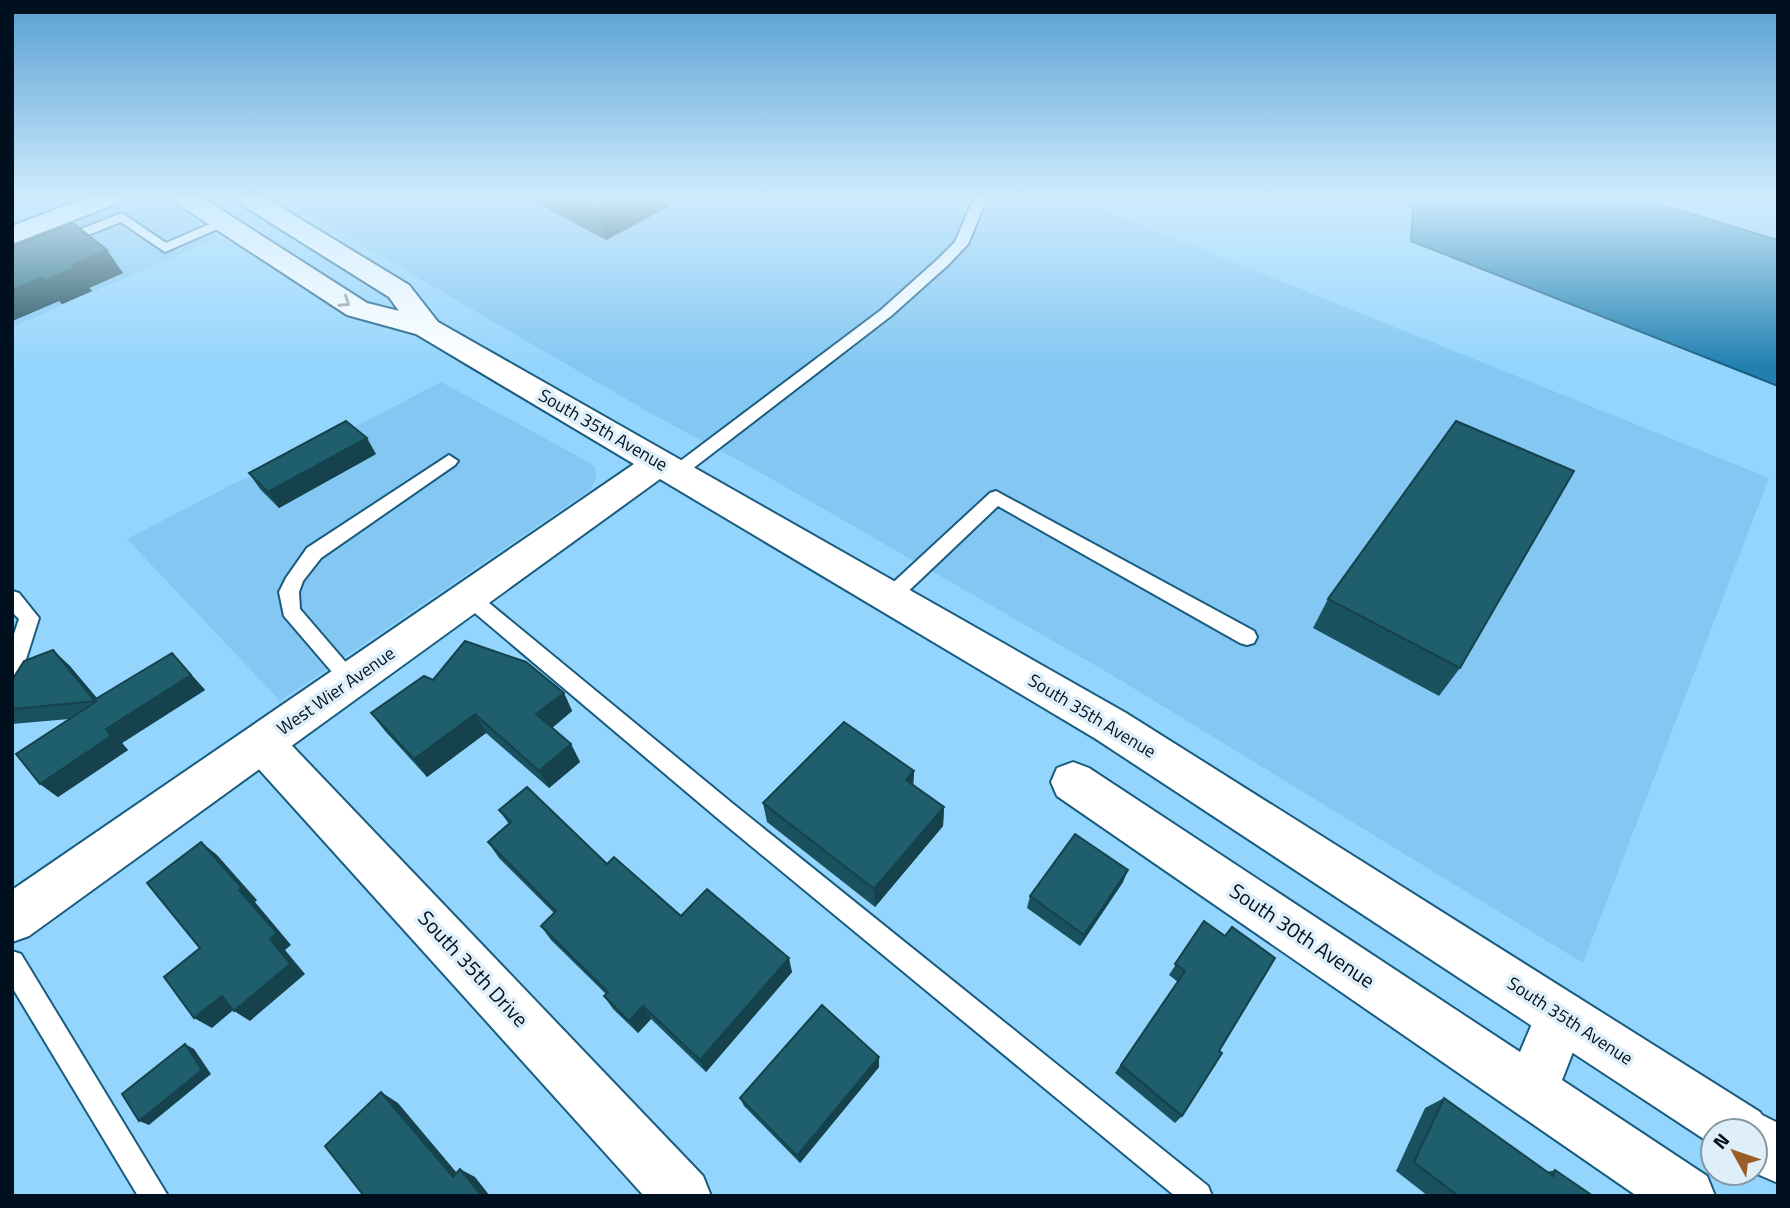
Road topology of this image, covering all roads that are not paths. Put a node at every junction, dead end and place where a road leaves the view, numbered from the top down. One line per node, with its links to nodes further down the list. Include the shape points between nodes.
1 (29, 254): 5 (lane)
2 (273, 254): 6 (main road, South 35th Avenue, one-way to 6, via 357,309)
3 (340, 254): 6 (main road, South 35th Avenue, via 399,291)
4 (951, 254): 8 (lane, via 886,313)
5 (12, 261)
6 (427, 328): 8 (main road, South 35th Avenue)
7 (449, 461): 14 (lane, via 314,552 292,585 290,611)
8 (668, 467): 9 (main road, South 35th Avenue); 11 (main road, West Wier Avenue)
9 (891, 596): 12 (lane, via 996,497); 19 (main road, South 35th Avenue, via 1111,726)
10 (12, 598): 13 (lane, via 29,618)
11 (470, 598): 14 (main road, West Wier Avenue); 25 (lane)
12 (1247, 637)
13 (12, 672)
14 (351, 680): 15 (main road, West Wier Avenue)
15 (262, 743): 17 (main road, West Wier Avenue); 24 (main road, South 35th Drive)
16 (1073, 782): 20 (main road, South 30th Avenue)
17 (12, 919)
18 (12, 963): 23 (lane)
19 (1561, 1016): 20 (main road); 21 (main road, South 35th Avenue)
20 (1531, 1090): 22 (main road, South 30th Avenue)
21 (1719, 1117)
22 (1680, 1194)
23 (154, 1196)
24 (683, 1196)
25 (1198, 1196)

